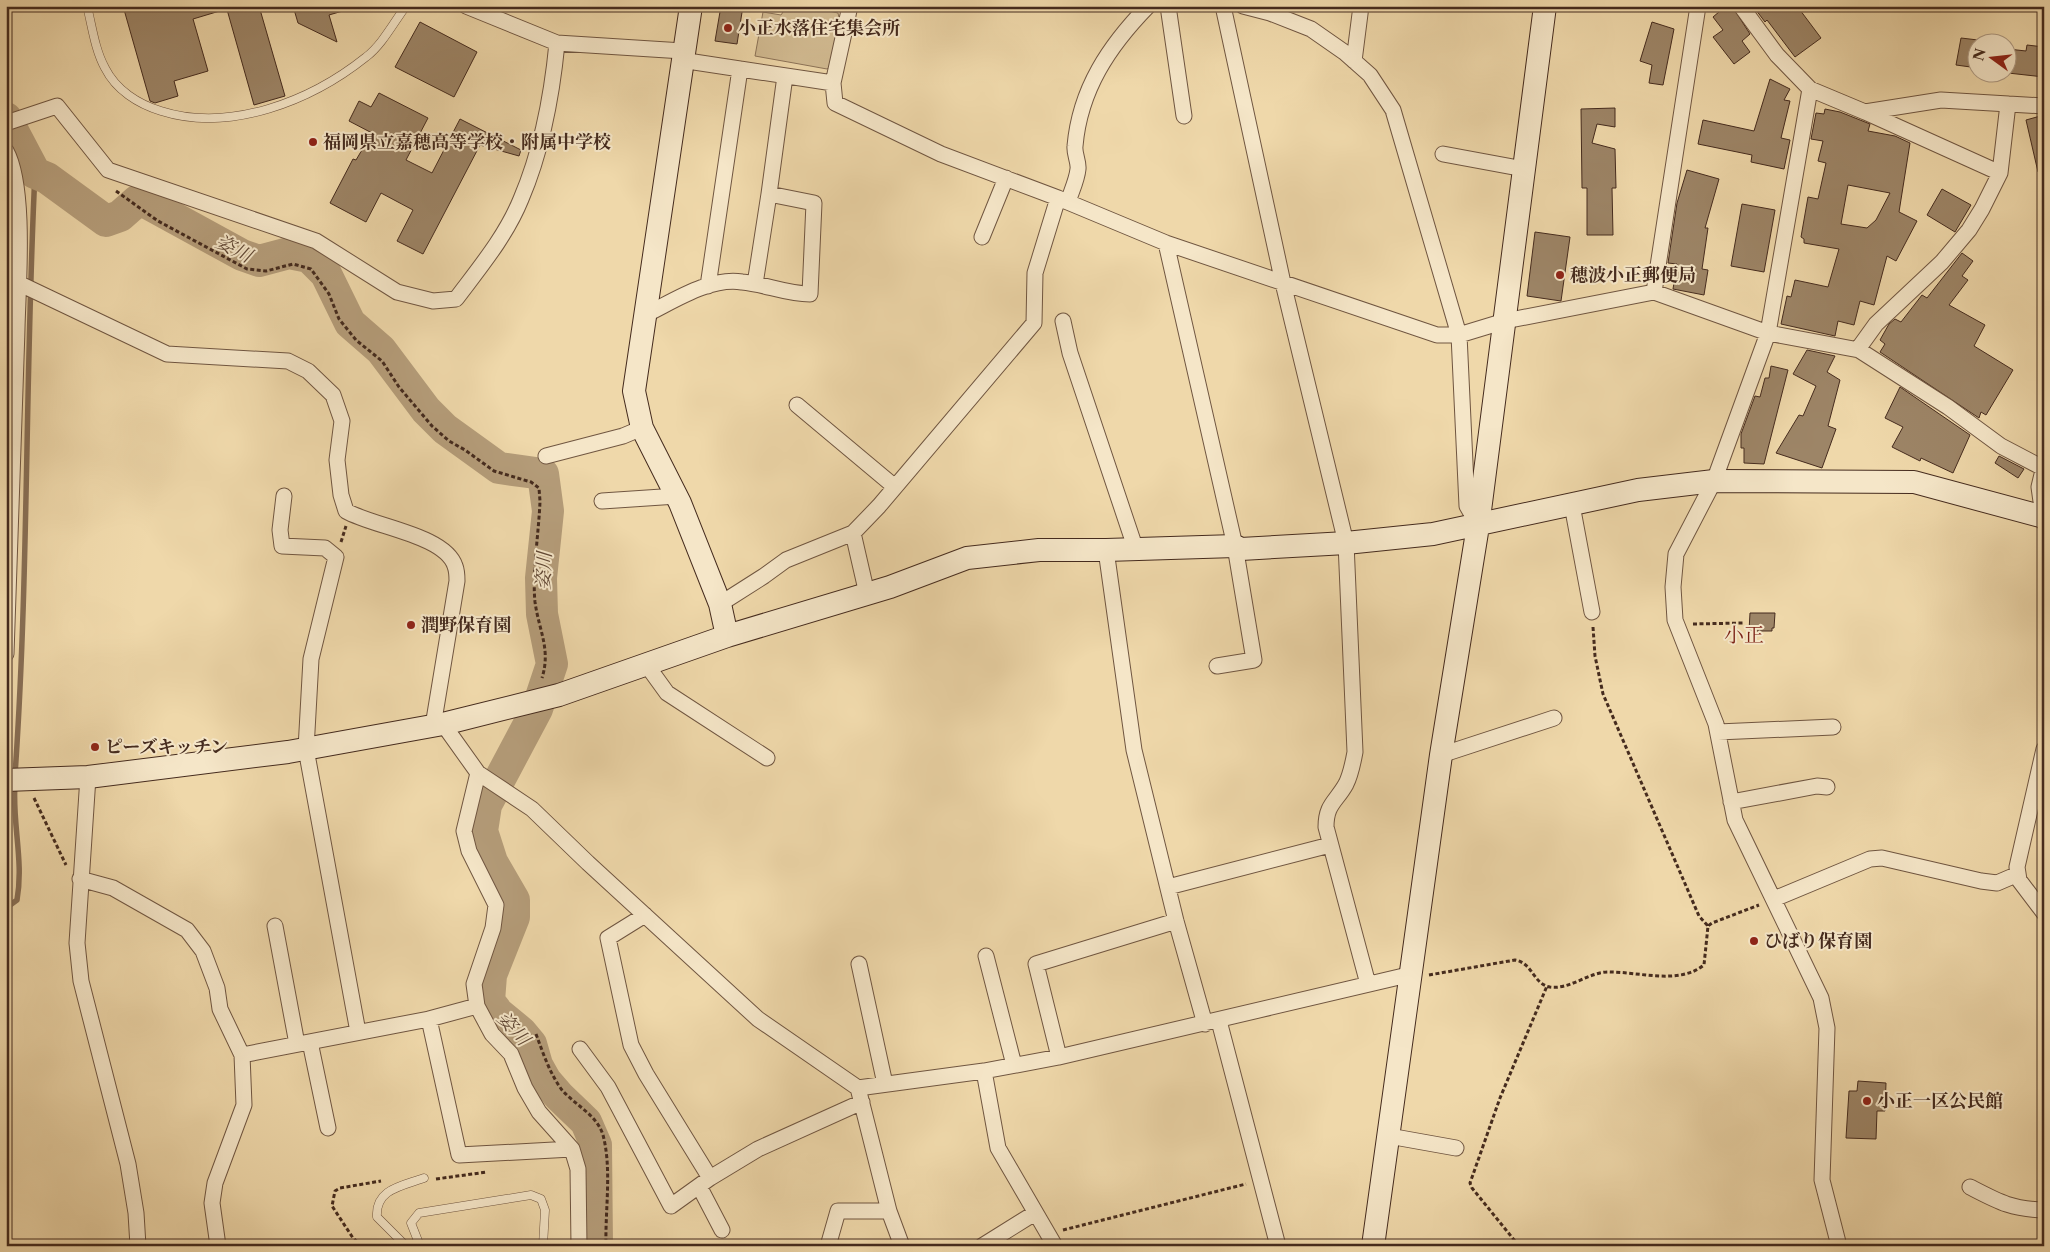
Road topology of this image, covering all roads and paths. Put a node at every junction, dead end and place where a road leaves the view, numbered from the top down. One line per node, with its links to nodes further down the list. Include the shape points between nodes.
1 (87, 6): 2 (lane, via 105,69 122,90 144,106 199,120 258,111 284,103 323,84 368,56)
2 (406, 6)
3 (466, 6): 14 (street)
4 (690, 6): 15 (street)
5 (850, 6): 19 (street)
6 (1148, 6): 32 (street, via 1121,34 1096,72 1082,110 1074,148 1078,168)
7 (1168, 6): 24 (street)
8 (1223, 6): 37 (street)
9 (1243, 6): 16 (street, via 1311,29)
10 (1361, 6): 16 (street)
11 (1545, 6): 28 (street)
12 (1698, 6): 40 (street)
13 (1741, 6): 20 (street, via 1777,55)
14 (557, 43): 15 (street); 25 (street, via 553,87 521,200 495,246 456,299 433,301 397,292 316,241 108,170 57,106)
15 (682, 56): 17 (street); 41 (street)
16 (1354, 61): 45 (street, via 1370,75 1393,110)
17 (740, 69): 18 (street); 39 (street)
18 (785, 76): 19 (street); 31 (street)
19 (833, 83): 30 (street, via 834,103 941,154)
20 (1810, 89): 23 (street); 44 (street)
21 (2008, 104): 22 (street); 23 (street, via 1941,100); 29 (street)
22 (2044, 106)
23 (1865, 112): 29 (street)
24 (1184, 116)
25 (6, 123)
26 (6, 152): 36 (street, via 17,189)
27 (1443, 154): 28 (street)
28 (1524, 169): 43 (street)
29 (2000, 173): 46 (street, via 1969,230 1942,262 1876,324)
30 (1006, 178): 32 (street); 34 (street)
31 (769, 194): 38 (street); 38 (street, via 814,203 810,294 795,294)
32 (1063, 200): 35 (street); 52 (street, via 1035,273 1034,323)
33 (128, 201): 76 (path, via 247,268 266,271 293,264 311,269 329,294 339,319 356,340 382,361 432,426 494,472 530,482 539,488 535,602 546,664)
34 (982, 237)
35 (1166, 243): 37 (street); 63 (street)
36 (18, 283): 53 (street); 58 (street, via 166,354 288,361 308,371 333,396 342,421 337,460 340,495)
37 (1284, 283): 45 (street, via 1437,335); 62 (street)
38 (755, 284): 39 (street, via 733,281)
39 (708, 286): 41 (street)
40 (1654, 292): 43 (street); 44 (street)
41 (645, 314): 48 (street, via 634,391)
42 (1063, 321): 65 (street, via 1070,353)
43 (1505, 321): 45 (street); 60 (street)
44 (1768, 333): 46 (street); 51 (street)
45 (1459, 335): 60 (street, via 1467,506)
46 (1858, 349): 50 (street, via 1948,407 2001,446)
47 (797, 406): 52 (street)
48 (642, 428): 49 (street, via 624,436); 55 (street)
49 (546, 456)
50 (2044, 467): 59 (street, via 2039,487)
51 (1714, 481): 57 (street, via 1638,490); 59 (street, via 1914,482); 71 (street, via 1676,554 1673,587)
52 (895, 487): 61 (street)
53 (9, 496): 73 (street)
54 (284, 496): 66 (street, via 280,530 282,546 325,548)
55 (677, 496): 56 (street); 68 (street)
56 (602, 501)
57 (1572, 505): 60 (street); 69 (street)
58 (346, 511): 66 (path, via 345,531); 78 (street, via 360,519 435,543 455,565 458,581)
59 (2043, 519)
60 (1478, 526): 62 (street); 83 (street)
61 (853, 533): 67 (street); 68 (street, via 786,560)
62 (1346, 543): 63 (street, via 1241,549); 91 (street, via 1355,752 1345,785 1326,813)
63 (1235, 546): 65 (street); 75 (street, via 1254,660)
64 (1106, 550): 65 (street); 67 (street, via 1038,550 967,558); 94 (street, via 1134,750)
65 (1136, 550)
66 (336, 557): 81 (street, via 311,659)
67 (867, 594): 72 (street)
68 (720, 604): 72 (street)
69 (1592, 612): 100 (path, via 1595,656 1603,694 1699,916)
70 (1743, 623): 71 (path)
71 (1677, 624): 80 (street)
72 (727, 636): 74 (street)
73 (6, 654)
74 (646, 664): 76 (street); 84 (street, via 667,692)
75 (1217, 666)
76 (534, 701): 78 (street)
77 (1554, 718): 83 (street)
78 (438, 725): 81 (street); 85 (street)
79 (1833, 727): 80 (street)
80 (1718, 732): 90 (street)
81 (306, 749): 86 (street); 109 (street)
82 (2044, 749): 92 (street, via 2018,854)
83 (1441, 755): 103 (street)
84 (767, 758)
85 (478, 773): 97 (street, via 532,809); 106 (street, via 464,832 469,851 496,905 493,928 474,984)
86 (88, 777): 87 (street); 93 (street)
87 (34, 779): 88 (street); 93 (path, via 34,797 69,871)
88 (6, 780)
89 (1827, 787): 90 (street, via 1817,786)
90 (1731, 802): 95 (street, via 1746,845)
91 (1330, 845): 94 (street); 104 (street)
92 (2018, 874): 95 (street, via 1997,883 1882,858 1870,859); 96 (street, via 2022,885)
93 (80, 879): 112 (street, via 113,888 186,930 203,951 217,988 220,1009); 131 (street, via 77,943 82,981 128,1164)
94 (1168, 887): 98 (street)
95 (1774, 899): 100 (path); 143 (street, via 1825,1011 1822,1180)
96 (2044, 914)
97 (645, 916): 117 (street, via 758,1019); 124 (street, via 608,938 631,1045)
98 (1176, 921): 108 (street); 113 (street, via 1036,964)
99 (275, 926): 110 (street)
100 (1708, 926): 105 (path, via 1706,959 1696,972 1666,976 1601,972 1563,985)
101 (986, 956): 114 (street)
102 (859, 964): 116 (street)
103 (1411, 976): 104 (street); 105 (path, via 1515,960 1528,966 1537,980); 119 (street)
104 (1368, 984): 108 (street)
105 (1547, 986): 142 (path, via 1500,1098 1470,1183)
106 (477, 1006): 107 (street); 121 (street, via 492,1034 511,1054 525,1088 540,1112)
107 (429, 1019): 109 (street); 121 (street, via 459,1155)
108 (1212, 1022): 113 (street); 123 (street)
109 (358, 1032): 110 (street)
110 (304, 1043): 112 (street); 118 (street)
111 (580, 1049): 124 (street, via 608,1087 671,1206)
112 (242, 1055): 132 (street, via 244,1105 215,1183 212,1203)
113 (1059, 1057): 114 (street)
114 (1014, 1065): 115 (street)
115 (984, 1071): 116 (street); 128 (street, via 998,1148)
116 (885, 1084): 117 (street)
117 (860, 1095): 124 (street, via 758,1149); 127 (street)
118 (328, 1128)
119 (1389, 1136): 120 (street); 141 (street)
120 (1456, 1148)
121 (572, 1149): 136 (street, via 578,1170)
122 (424, 1178): 133 (lane, via 383,1194 376,1206 377,1217)
123 (1261, 1180): 130 (path); 140 (street)
124 (704, 1182): 129 (street)
125 (1970, 1187): 126 (street, via 2008,1206)
126 (2044, 1210)
127 (889, 1211): 137 (street, via 838,1211); 138 (street)
128 (1035, 1213): 130 (street); 139 (street)
129 (722, 1230)
130 (1051, 1240)
131 (138, 1246)
132 (218, 1246)
133 (406, 1246)
134 (420, 1246): 135 (lane, via 411,1223 419,1213 531,1195 542,1199 545,1210)
135 (543, 1246)
136 (579, 1246)
137 (828, 1246)
138 (902, 1246)
139 (982, 1246)
140 (1278, 1246)
141 (1373, 1246)
142 (1519, 1246)
143 (1839, 1246)

